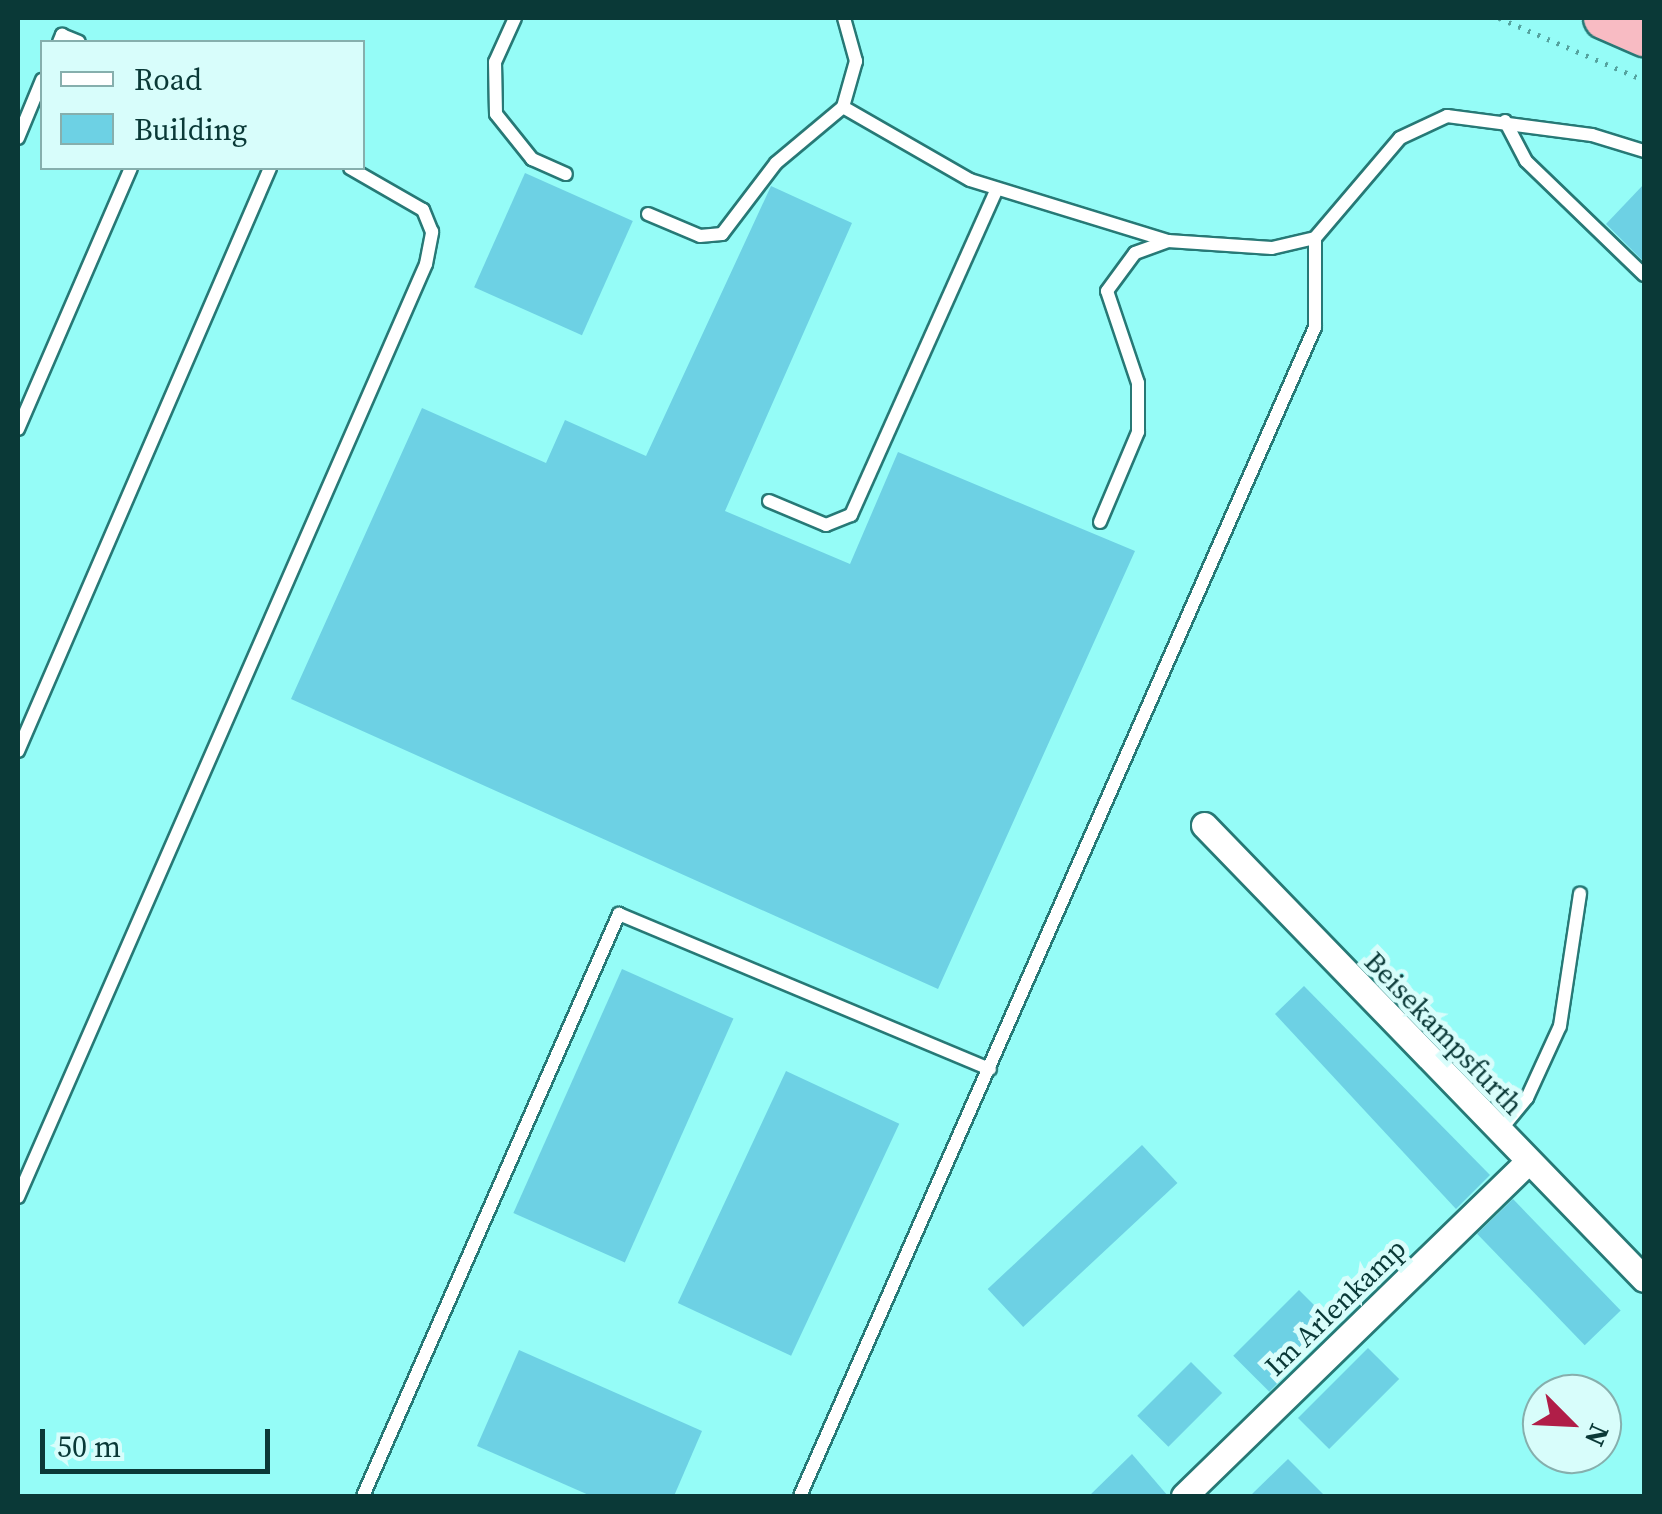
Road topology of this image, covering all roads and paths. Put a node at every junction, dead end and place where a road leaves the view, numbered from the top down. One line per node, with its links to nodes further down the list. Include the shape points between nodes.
1 (516, 18): 15 (lane, via 494,62 496,114 532,158)
2 (844, 18): 8 (lane, via 856,61)
3 (1500, 18): 6 (path)
4 (1605, 18): 5 (highway)
5 (1644, 34)
6 (1644, 80)
7 (40, 85): 10 (lane)
8 (842, 107): 16 (lane); 17 (lane, via 776,162 722,234 700,236)
9 (1504, 122): 11 (lane); 18 (lane, via 1448,116 1400,138); 20 (lane, via 1526,161)
10 (18, 138)
11 (1644, 151)
12 (130, 170): 21 (lane)
13 (269, 170): 24 (lane)
14 (353, 170): 30 (lane, via 422,210 432,232 426,264)
15 (566, 174)
16 (996, 191): 19 (lane); 22 (lane, via 851,515 826,524)
17 (648, 214)
18 (1315, 238): 19 (lane, via 1272,248); 27 (lane, via 1314,327)
19 (1168, 241): 23 (lane, via 1135,253 1107,291 1138,383 1138,432)
20 (1644, 275)
21 (18, 429)
22 (769, 501)
23 (1100, 522)
24 (18, 751)
25 (1204, 825): 28 (street, Beisekampsfurth)
26 (1580, 894): 28 (lane, via 1560,1026 1526,1098)
27 (990, 1069): 32 (lane, via 619,914); 33 (lane)
28 (1499, 1132): 29 (street, Beisekampsfurth)
29 (1528, 1161): 31 (street, Beisekampsfurth); 34 (street, Im Arlenkamp)
30 (18, 1197)
31 (1644, 1279)
32 (363, 1496)
33 (800, 1496)
34 (1184, 1496)

